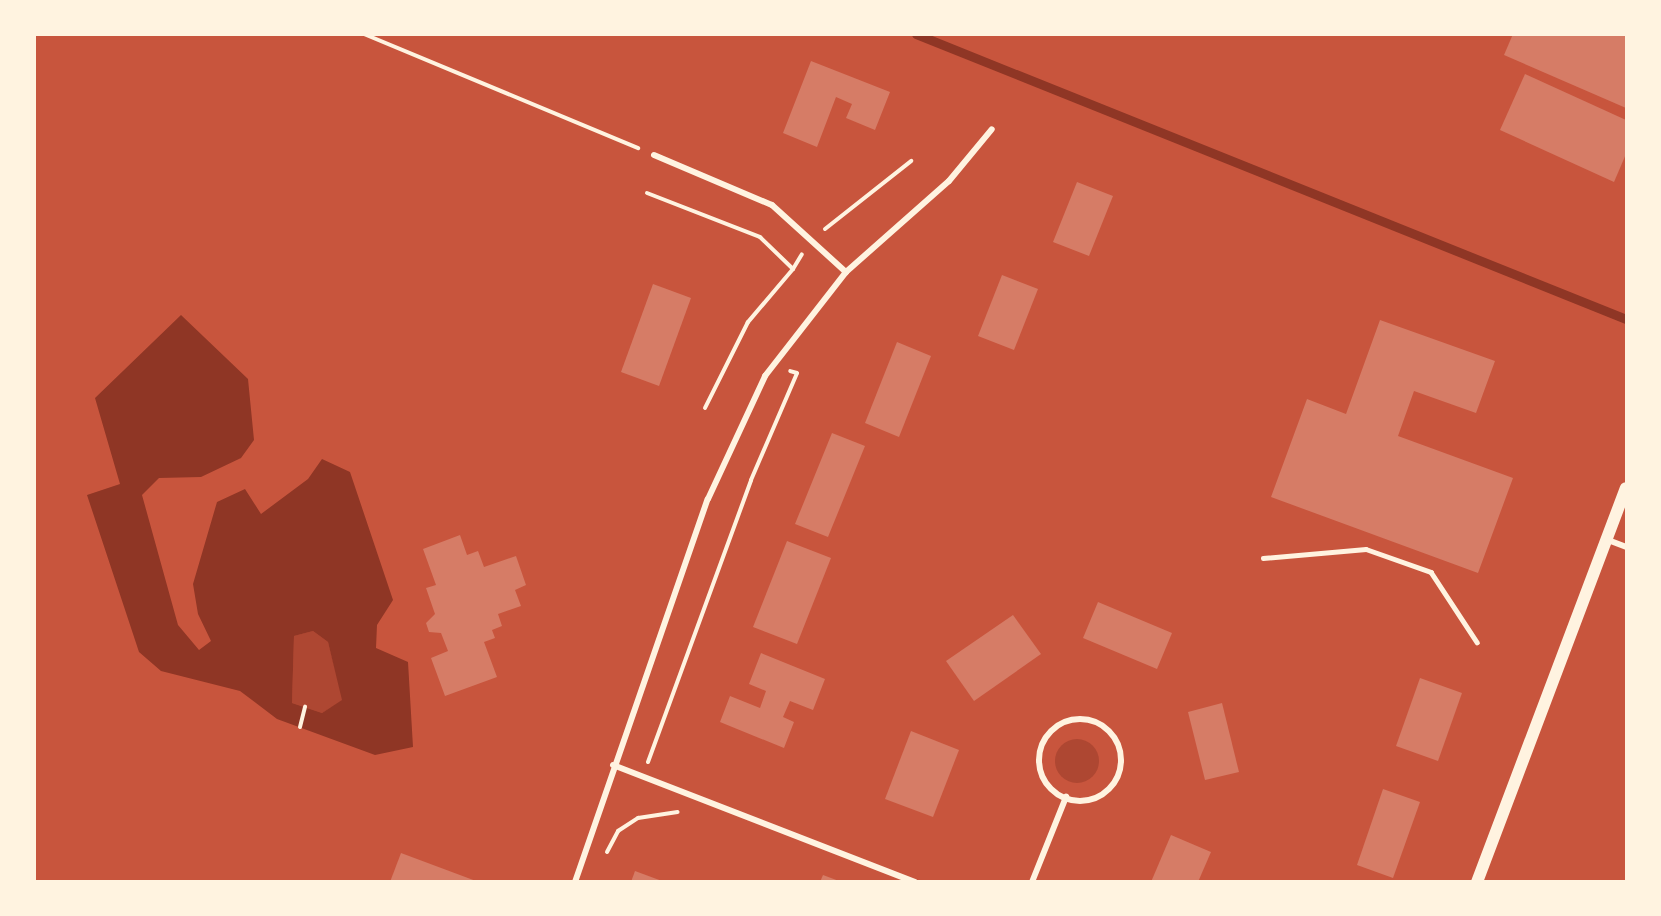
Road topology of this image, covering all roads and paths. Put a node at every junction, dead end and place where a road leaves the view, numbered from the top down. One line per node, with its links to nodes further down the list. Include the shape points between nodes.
1 (364, 34): 3 (path)
2 (992, 129): 8 (street, via 949,181)
3 (654, 155): 6 (street, via 772,204)
4 (911, 161): 6 (path)
5 (646, 193): 7 (path, via 760,237)
6 (812, 239): 7 (path); 8 (street)
7 (793, 269): 10 (path, via 748,322)
8 (846, 272): 9 (street)
9 (772, 366): 18 (street, via 708,499); 19 (path, via 798,373 751,480)
10 (705, 408)
11 (1626, 488): 12 (main road)
12 (1608, 540): 13 (street); 26 (main road)
13 (1626, 547)
14 (1263, 558): 15 (lane, via 1366,549 1431,572)
15 (1477, 642)
16 (305, 707): 17 (path)
17 (300, 727)
18 (613, 765): 19 (street); 23 (street)
19 (642, 776): 24 (street)
20 (1066, 797): 20 (street, via 1090,800 1118,775 1119,749 1093,722 1065,722 1044,740 1039,753 1044,781); 25 (street)
21 (681, 813): 22 (path, via 638,818 618,831)
22 (604, 861)
23 (575, 882)
24 (915, 882)
25 (1032, 882)
26 (1477, 882)

